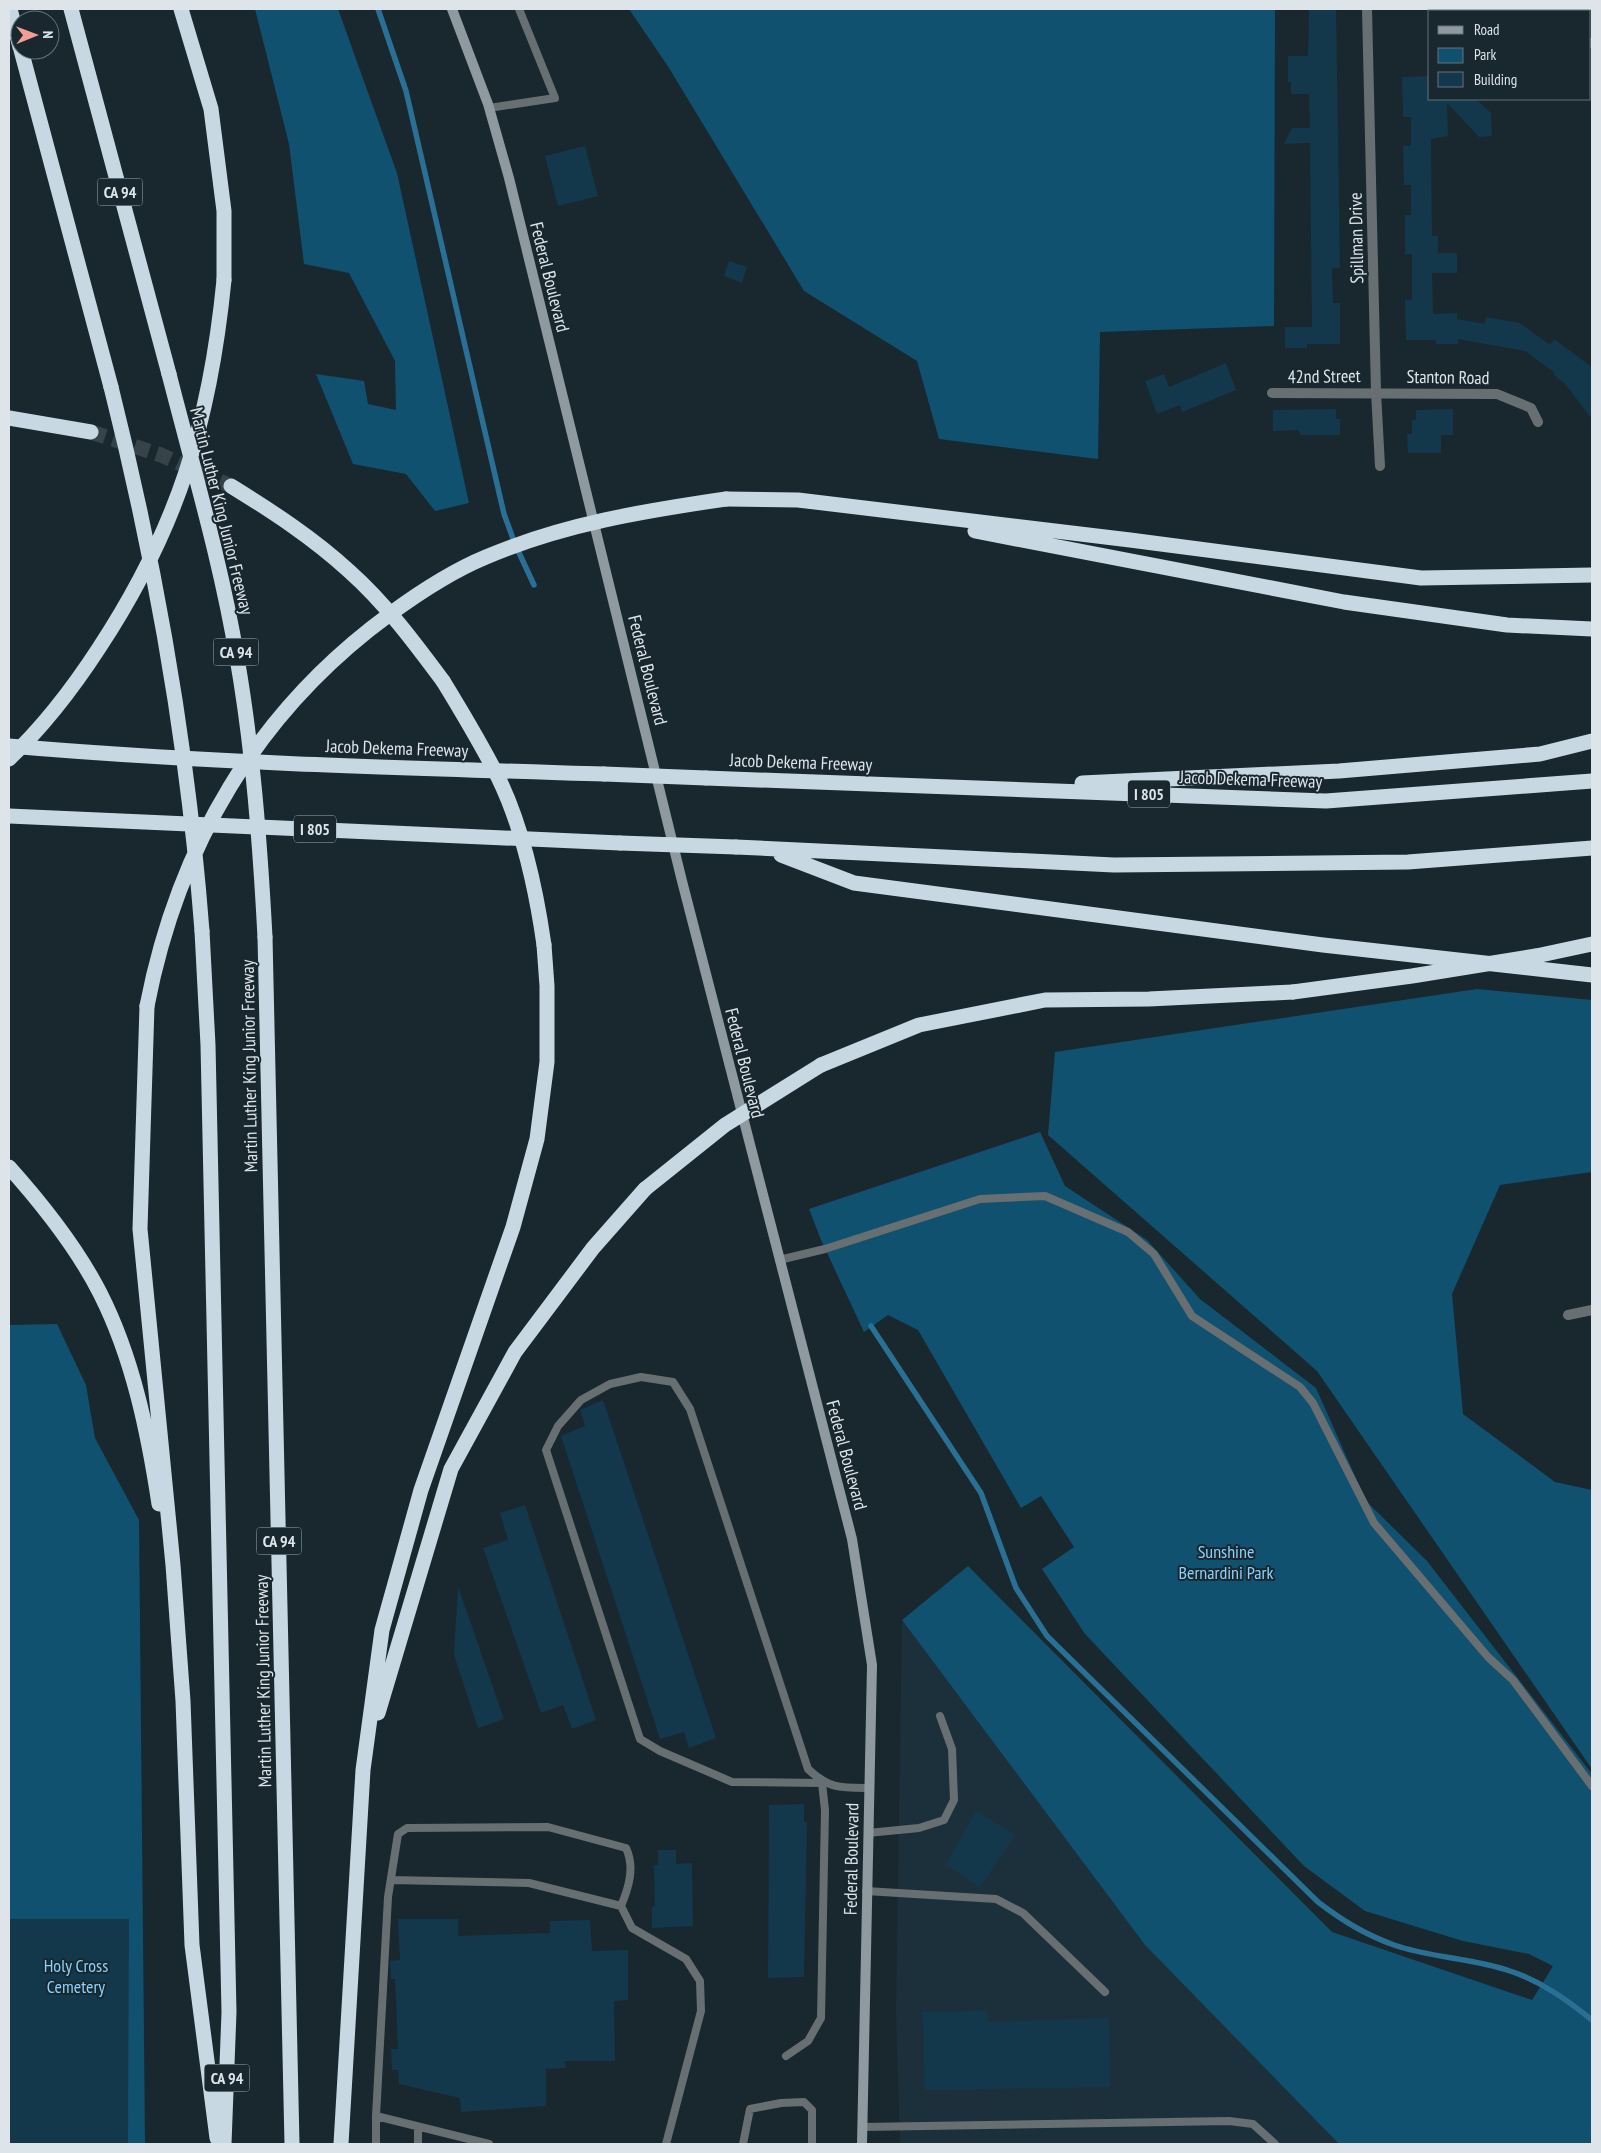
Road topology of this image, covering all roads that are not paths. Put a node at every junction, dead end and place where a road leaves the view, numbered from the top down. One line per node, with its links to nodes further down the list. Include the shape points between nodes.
1 (71, 9): 49 (highway, Martin Luther King Junior Freeway / CA 94, bridge, via 207,522 237,657 256,799 265,937)
2 (182, 9): 20 (highway, bridge, via 212,110 224,211 224,280 219,331 200,432 147,568 121,615 66,697 33,737)
3 (452, 9): 7 (main road, Federal Boulevard)
4 (519, 9): 7 (lane, via 555,98)
5 (1367, 9): 8 (street, Spillman Drive)
6 (23, 60): 48 (highway, CA 94, bridge, via 112,387 142,515 169,663 191,818 202,931 208,1045 229,2012)
7 (489, 108): 29 (main road, Federal Boulevard, via 512,188)
8 (1376, 392): 9 (street, 42nd Street); 11 (street, Stanton Road, via 1497,394 1531,408); 13 (street, Spillman Drive)
9 (1272, 393)
10 (9, 418): 12 (highway)
11 (1538, 422)
12 (91, 432)
13 (1380, 466)
14 (231, 486): 34 (highway, bridge, via 312,539 350,571 382,604 443,681 499,778 530,871 544,945 547,1052 537,1138 513,1227 442,1426 392,1590 376,1665)
15 (858, 508): 16 (highway, via 1421,578); 17 (highway, via 1344,602 1507,625); 32 (highway, bridge, via 798,500 726,499 592,522 486,557 450,574 354,640 282,714 220,801 165,926 147,1006 140,1228)
16 (1592, 575)
17 (1592, 629)
18 (1592, 740): 22 (highway, via 1540,754 1339,771)
19 (9, 746): 22 (highway, Jacob Dekema Freeway / I 805, bridge, via 299,764)
20 (9, 759)
21 (1592, 781): 22 (highway, Jacob Dekema Freeway / I 805, via 1326,801)
22 (974, 788)
23 (9, 816): 25 (highway, I 805, bridge)
24 (1592, 848): 25 (highway, I 805, via 1408,862 1114,865)
25 (768, 850): 27 (highway, via 854,883 1323,945)
26 (1592, 944): 34 (highway, bridge, via 1412,976 1293,992 1045,1000 919,1025 821,1066 725,1125 645,1189 593,1248 515,1352 452,1469 391,1664)
27 (1592, 975)
28 (9, 1167): 32 (highway, via 77,1253 100,1293 123,1347 143,1419)
29 (779, 1260): 36 (lane, via 825,1249 980,1199 1045,1196 1128,1232 1154,1254 1192,1316 1300,1387 1313,1403 1374,1523 1488,1657 1512,1680); 37 (main road, Federal Boulevard, via 852,1539 872,1665)
30 (1592, 1310): 31 (street)
31 (1568, 1315)
32 (178, 1630): 47 (highway, via 192,1945)
33 (940, 1716): 38 (lane, via 952,1749 954,1800 944,1820 919,1828)
34 (363, 1770): 50 (highway)
35 (822, 1782): 35 (lane, via 808,1769 690,1409 674,1382 641,1377 610,1384 581,1400 558,1426 546,1450 640,1739 732,1782); 37 (lane, via 839,1788); 43 (lane, via 825,1810 821,2018 808,2041)
36 (1592, 1786)
37 (869, 1788): 38 (main road, Federal Boulevard)
38 (868, 1833): 40 (main road, Federal Boulevard)
39 (391, 1880): 41 (lane, via 529,1884); 41 (lane, via 398,1834 407,1828 548,1827 626,1848 632,1860 627,1892); 44 (lane)
40 (866, 1891): 42 (lane, via 996,1899 1023,1912); 46 (main road, Federal Boulevard)
41 (621, 1906): 54 (lane, via 632,1928 686,1959 700,1981 701,2011)
42 (1105, 1992)
43 (786, 2056)
44 (376, 2116): 45 (lane); 51 (lane)
45 (418, 2126): 52 (lane); 53 (lane)
46 (862, 2128): 57 (main road, Federal Boulevard); 58 (lane, via 1229,2121 1253,2124)
47 (218, 2144)
48 (224, 2144)
49 (292, 2144)
50 (341, 2144)
51 (376, 2144)
52 (418, 2144)
53 (484, 2144)
54 (666, 2144)
55 (743, 2144): 56 (lane, via 750,2109 804,2102 812,2110)
56 (812, 2144)
57 (862, 2144)
58 (1275, 2144)

